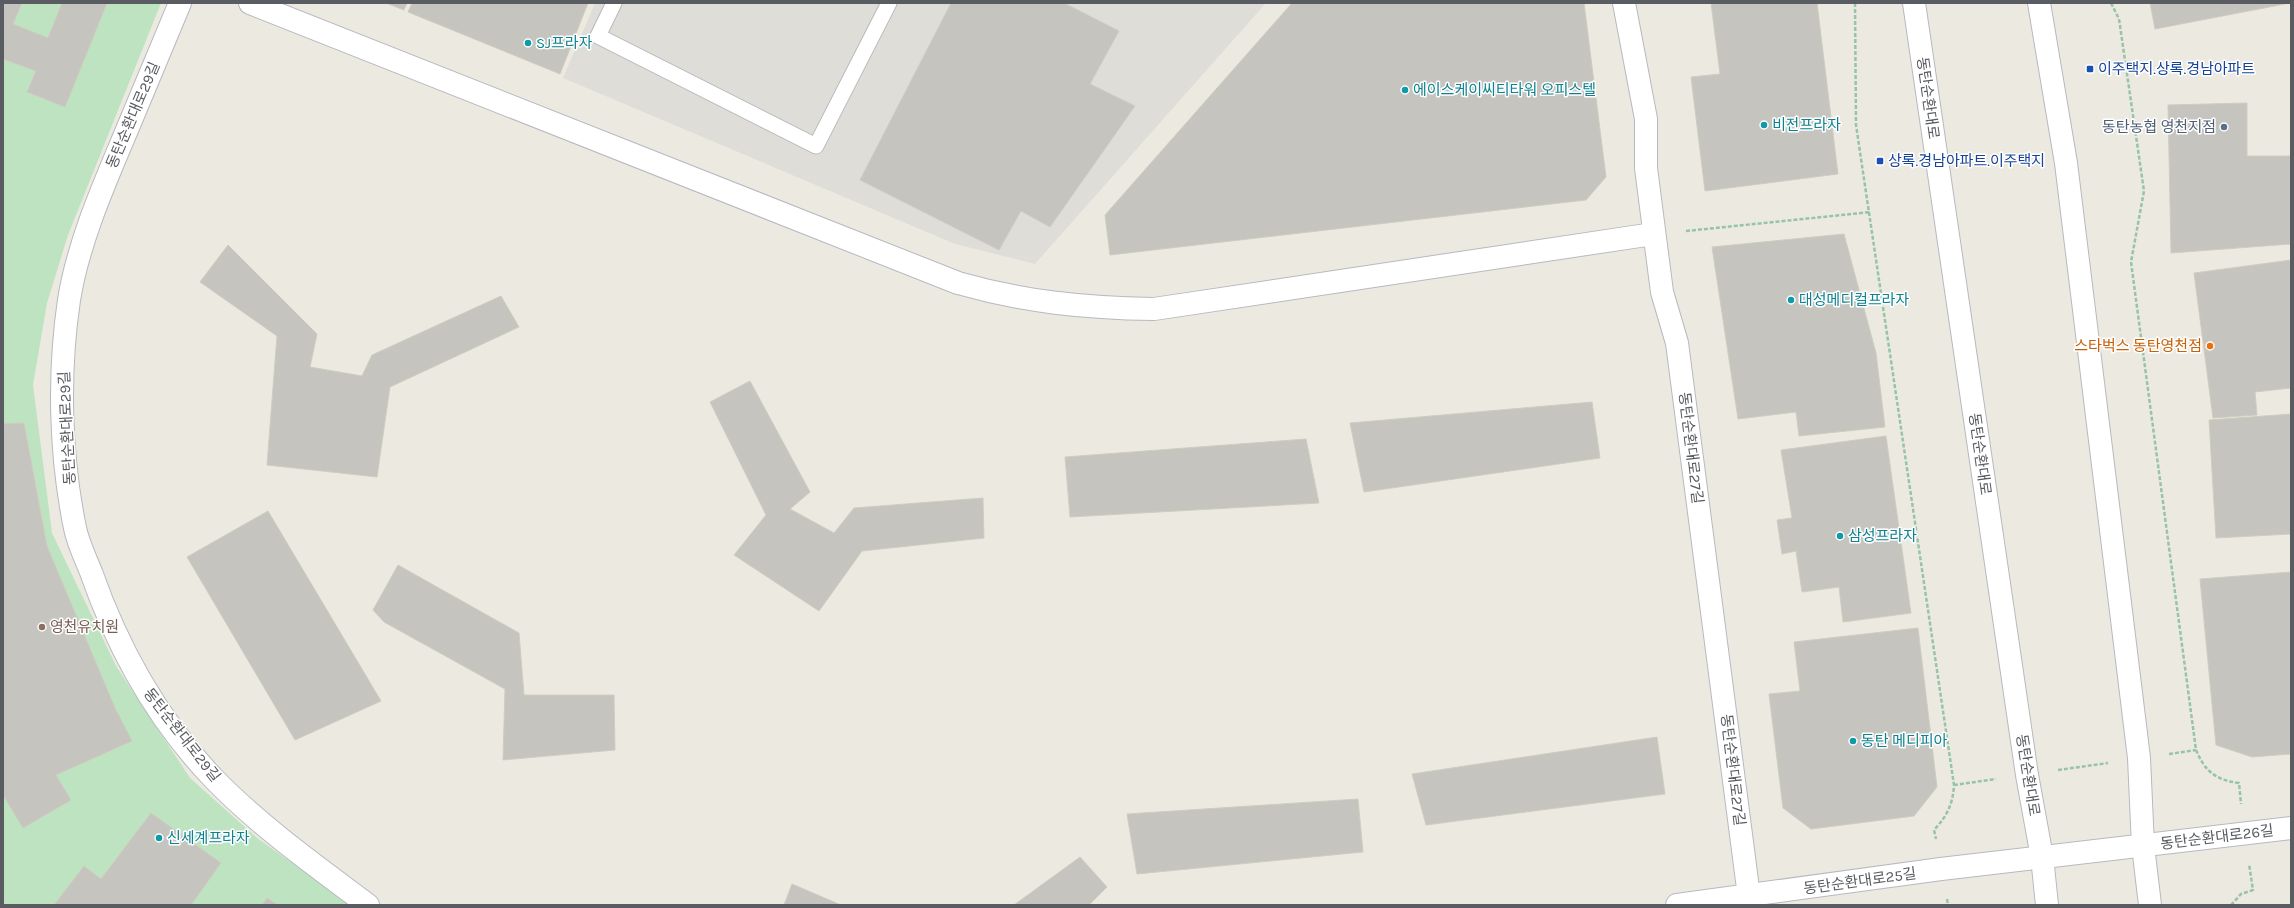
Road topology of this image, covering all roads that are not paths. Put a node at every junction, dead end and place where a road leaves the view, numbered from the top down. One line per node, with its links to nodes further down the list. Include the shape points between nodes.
1 (180, 3): 13 (street, 동탄순환대로29길, via 107,176 85,238 70,299 64,352 63,406 66,466 76,530 106,614 123,651 143,686 178,736 215,780 266,826)
2 (250, 3): 8 (street, via 958,283 1003,296 1096,308 1154,309)
3 (614, 3): 4 (lane, via 598,36 816,146)
4 (889, 3)
5 (1624, 3): 8 (street, 동탄순환대로27길, via 1646,119 1646,168)
6 (1914, 3): 11 (street, 동탄순환대로, via 2027,774)
7 (2039, 3): 10 (street, via 2066,163 2139,758)
8 (1653, 234): 12 (street, 동탄순환대로27길, via 1662,292 1677,343)
9 (2291, 828): 10 (street, 동탄순환대로26길)
10 (2143, 846): 11 (street, 동탄순환대로26길); 16 (street)
11 (2042, 857): 12 (street, 동탄순환대로25길); 15 (street, 동탄순환대로)
12 (1749, 896): 14 (street, 동탄순환대로25길)
13 (368, 905)
14 (1677, 905)
15 (2047, 905)
16 (2150, 905)

